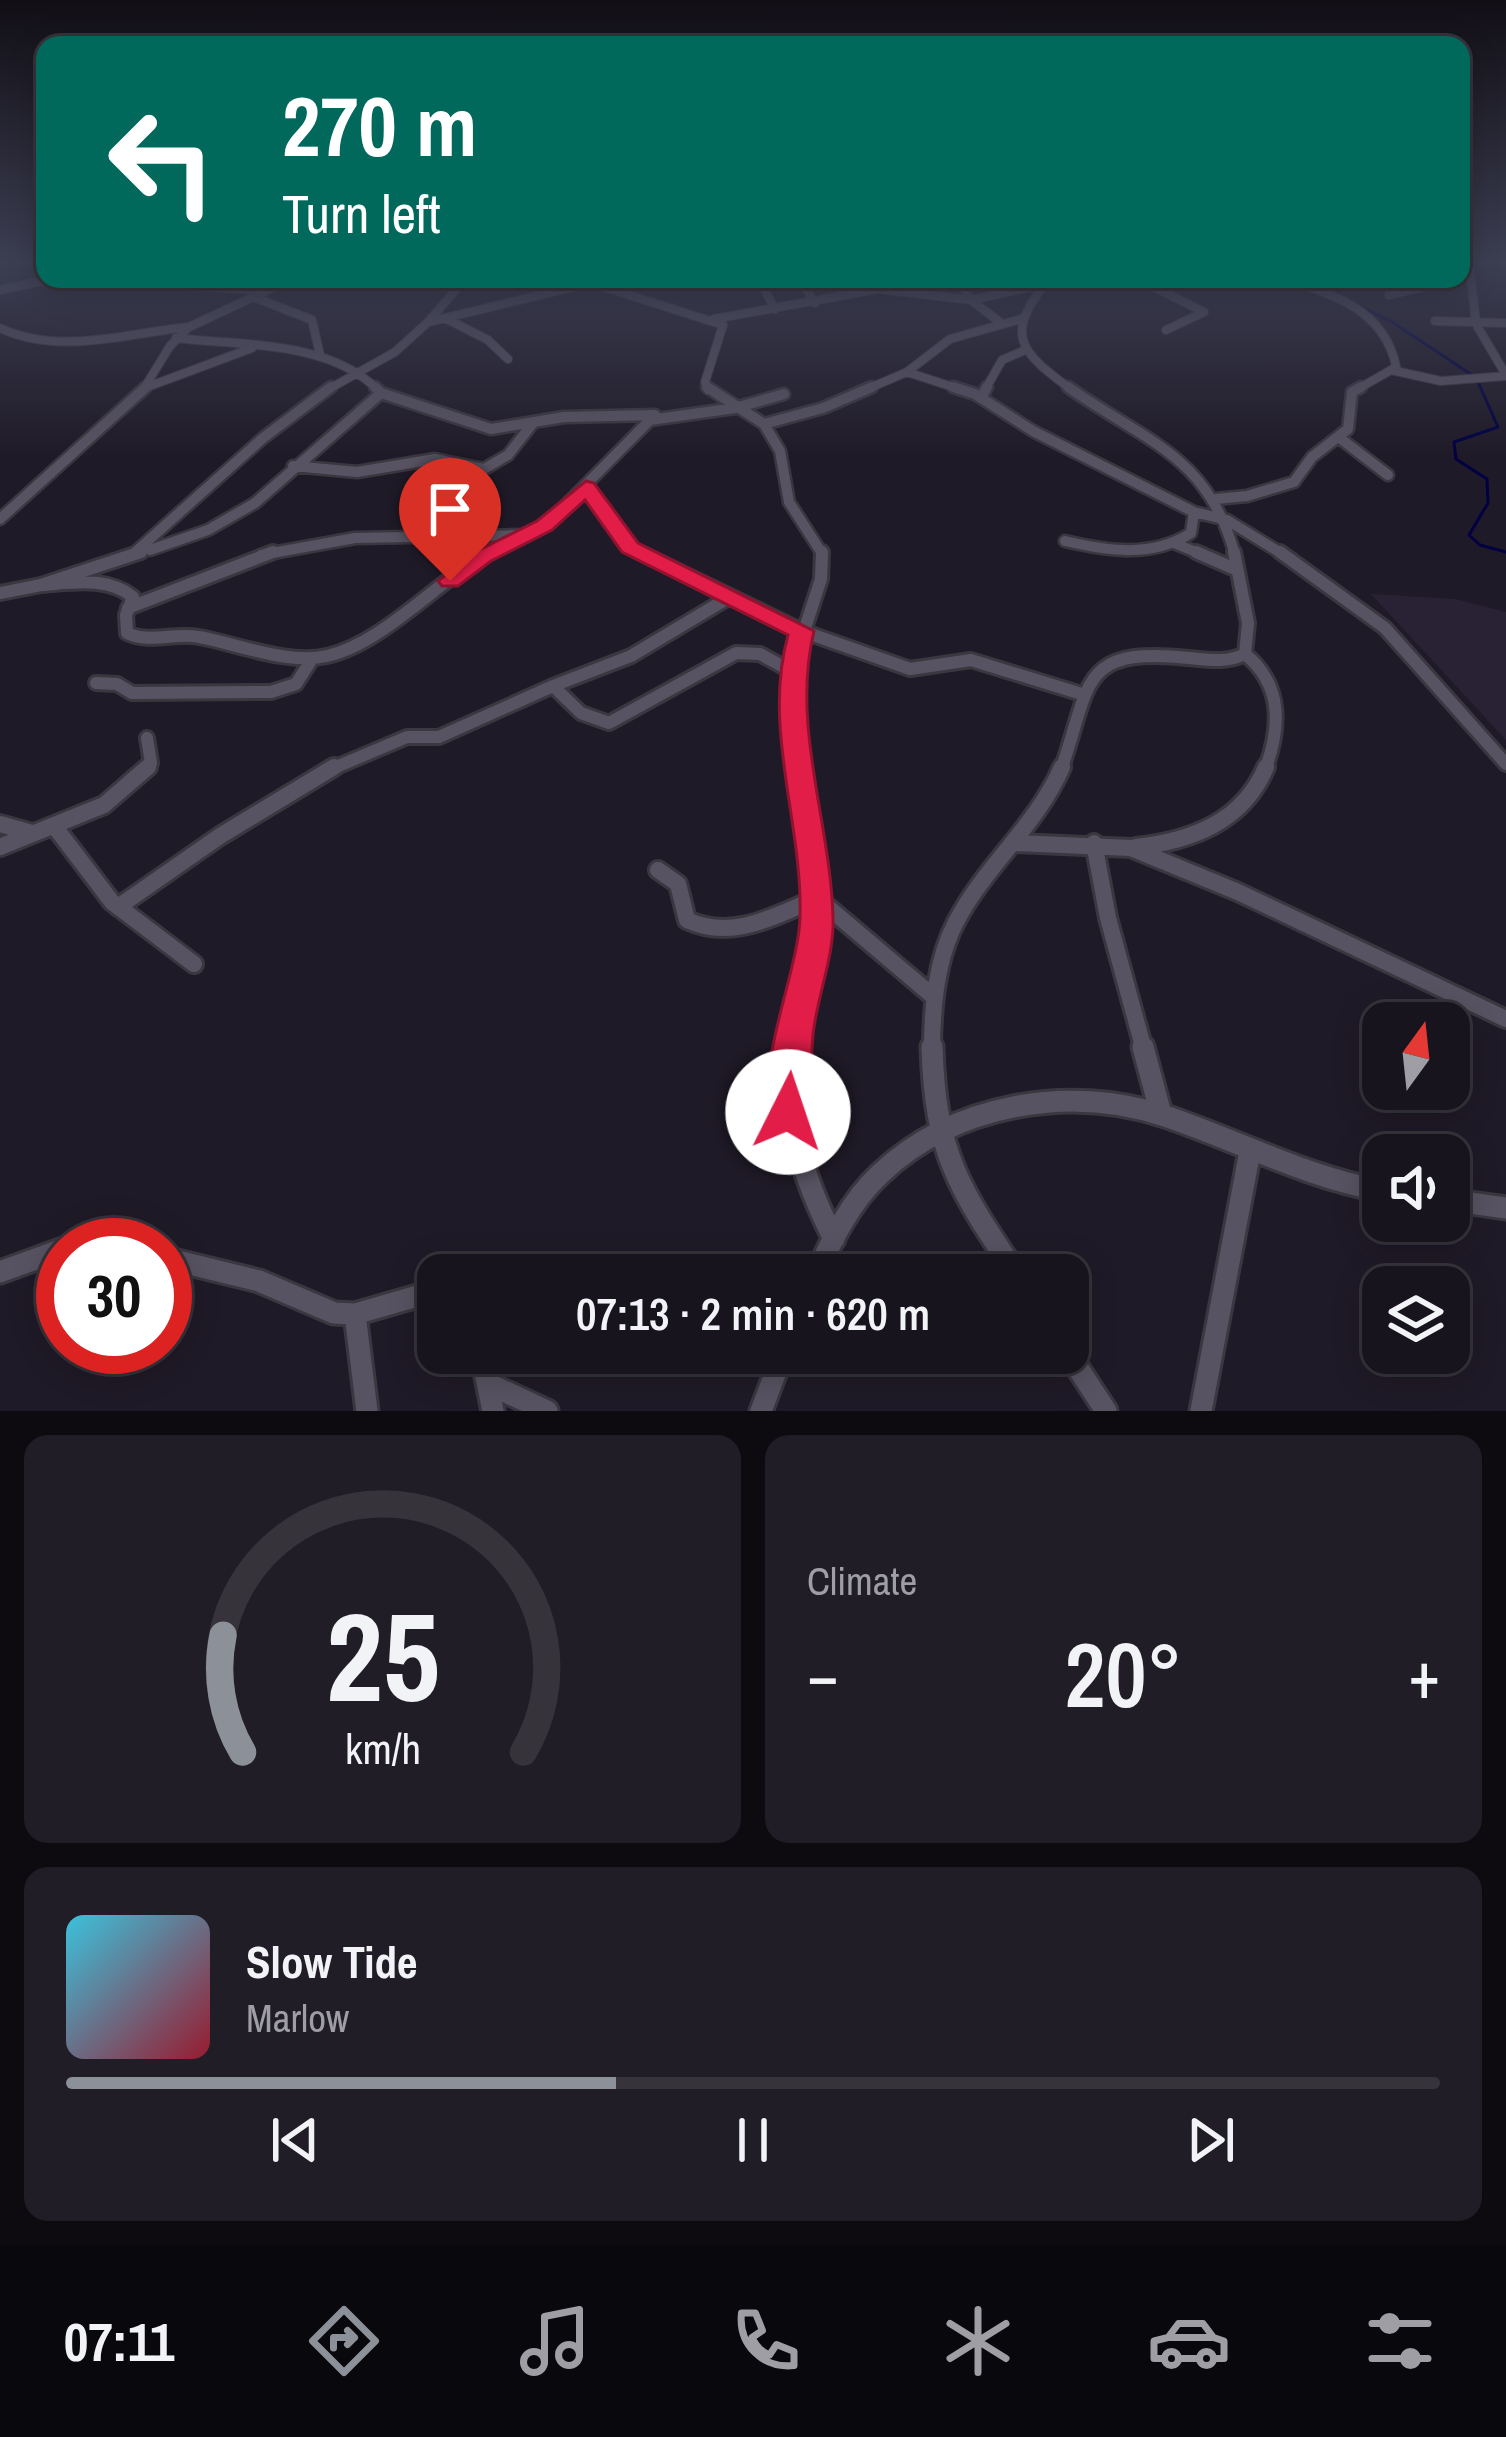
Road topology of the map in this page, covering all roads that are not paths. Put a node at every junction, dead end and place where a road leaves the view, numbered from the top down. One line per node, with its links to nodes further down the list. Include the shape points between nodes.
1 (189, 327): 11 (street, via 81,341); 13 (street)
2 (314, 327): 16 (street)
3 (423, 327): 19 (street)
4 (463, 327): 17 (street)
5 (720, 327): 26 (street, via 705,382)
6 (986, 327): 20 (street, via 950,339)
7 (1020, 327): 15 (street)
8 (1173, 327): 12 (street)
9 (1381, 327): 18 (street, via 1395,356)
10 (1478, 327): 21 (street)
11 (0, 328)
12 (1166, 330)
13 (176, 338): 14 (street); 22 (street)
14 (252, 348): 16 (street); 22 (street)
15 (1023, 351): 25 (street, via 1002,360); 34 (street, via 1177,457)
16 (320, 355): 19 (street)
17 (508, 359)
18 (1390, 370): 21 (street, via 1442,381); 30 (street, via 1352,392)
19 (355, 371): 23 (street); 41 (street, via 263,438)
20 (907, 372): 25 (street); 29 (street)
21 (1506, 375)
22 (145, 388): 36 (street)
23 (381, 393): 28 (street, via 491,428); 31 (street)
24 (784, 394): 26 (street)
25 (981, 398): 35 (street)
26 (734, 408): 27 (street); 29 (street)
27 (661, 416): 28 (street); 33 (street)
28 (533, 423): 31 (street, via 508,455 484,469 435,459 357,472)
29 (764, 424): 47 (street, via 779,451 789,502 823,554)
30 (1341, 439): 32 (street); 34 (street, via 1312,457 1294,482)
31 (293, 466): 41 (street, via 227,521)
32 (1388, 475)
33 (586, 488): 38 (street); 45 (street, via 630,548)
34 (1216, 499): 37 (street)
35 (1194, 512): 37 (street); 40 (street, via 1191,533)
36 (0, 519)
37 (1227, 520): 42 (street); 55 (street, via 1375,619)
38 (527, 535): 46 (street, via 429,533 316,545 262,555); 49 (street, via 483,556 391,623)
39 (1065, 541): 40 (street, via 1108,550)
40 (1174, 543): 42 (street)
41 (140, 553): 43 (street)
42 (1234, 569): 48 (street, via 1249,631)
43 (41, 585): 44 (street); 46 (street, via 117,584 133,597)
44 (0, 592)
45 (728, 598): 47 (street); 52 (street, via 631,656)
46 (128, 608): 49 (street, via 127,632 140,639 192,635)
47 (802, 631): 50 (street); 53 (street, via 910,669 986,662)
48 (1245, 654): 53 (street, via 1217,662 1127,656 1102,668); 62 (street, via 1264,667 1279,712 1249,798 1189,840)
49 (312, 658): 51 (street, via 296,684 271,692 132,693)
50 (791, 671): 52 (street, via 760,654 736,653 609,723 581,713); 64 (street)
51 (96, 682)
52 (553, 686): 65 (street, via 439,737 406,737 343,762)
53 (1085, 695): 59 (street, via 1059,775)
54 (147, 738): 57 (street, via 147,771)
55 (1506, 764)
56 (0, 824): 58 (street)
57 (56, 827): 58 (street); 65 (street)
58 (32, 833): 61 (street)
59 (1016, 843): 60 (street); 67 (street, via 955,925)
60 (1094, 843): 62 (street); 69 (street)
61 (0, 847)
62 (1131, 848): 68 (street)
63 (658, 870): 64 (street, via 678,884 687,920 698,928 748,925)
64 (817, 898): 67 (street); 75 (street, via 788,1112 808,1192)
65 (118, 907): 66 (street)
66 (194, 964)
67 (934, 997): 70 (street)
68 (1506, 1019)
69 (1161, 1114): 70 (street, via 1040,1102); 71 (street)
70 (940, 1131): 75 (street, via 882,1172); 77 (street, via 955,1180)
71 (1250, 1151): 72 (street); 90 (street)
72 (1362, 1187)
73 (1470, 1203): 74 (street)
74 (1506, 1208)
75 (833, 1239): 76 (street)
76 (826, 1254)
77 (1003, 1254)
78 (36, 1259): 80 (street)
79 (192, 1265): 82 (street)
80 (0, 1272)
81 (417, 1296): 82 (street)
82 (355, 1314): 86 (street)
83 (775, 1374): 88 (street)
84 (1082, 1374): 89 (street)
85 (492, 1398): 87 (street)
86 (367, 1411)
87 (547, 1411)
88 (761, 1411)
89 (1106, 1411)
90 (1201, 1411)

